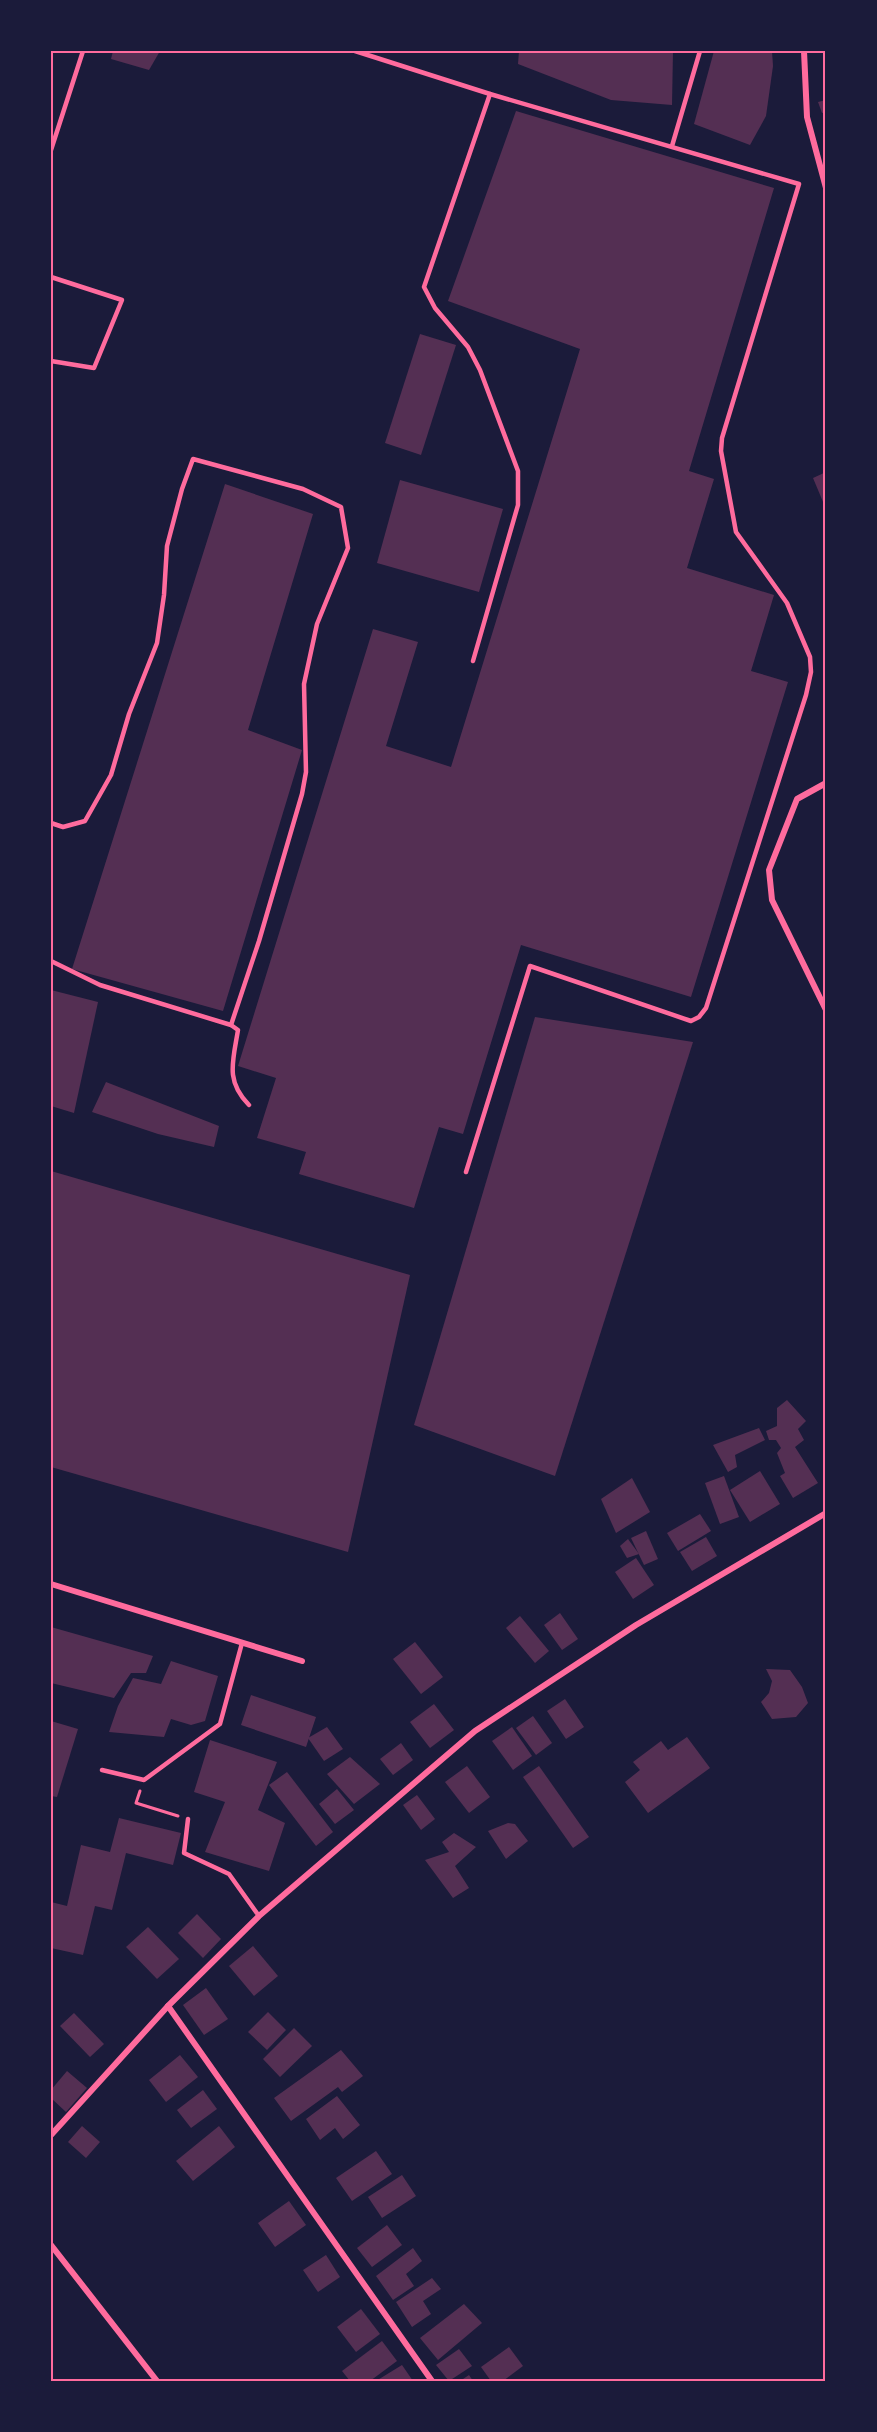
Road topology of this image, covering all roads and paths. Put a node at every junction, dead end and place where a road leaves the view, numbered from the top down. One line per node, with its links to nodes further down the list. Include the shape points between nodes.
1 (83, 51): 7 (lane)
2 (355, 51): 5 (lane)
3 (700, 51): 6 (lane)
4 (804, 51): 8 (street, via 807,117)
5 (490, 94): 6 (lane); 11 (lane, via 424,287 480,370 518,471 518,505)
6 (672, 146): 18 (lane, via 799,184 721,451 736,532 787,603 810,657 811,672 706,1008 691,1021 530,966)
7 (51, 150)
8 (826, 188)
9 (51, 277): 10 (lane, via 122,300 94,368)
10 (51, 361)
11 (473, 661)
12 (826, 783): 15 (street, via 797,799 769,870 772,900)
13 (51, 823): 16 (lane, via 63,827 85,821 111,775 129,714 157,643 167,546 193,459 303,489 341,507 348,548 317,624 304,684 306,772 302,794)
14 (51, 961): 16 (lane, via 100,985)
15 (826, 1010)
16 (231, 1025): 17 (lane, via 238,1030 231,1071 236,1092)
17 (249, 1104)
18 (466, 1172)
19 (826, 1513): 26 (street, via 636,1625 475,1731)
20 (51, 1584): 21 (street)
21 (242, 1643): 22 (street); 24 (lane, via 220,1724)
22 (302, 1661)
23 (102, 1770): 24 (lane)
24 (144, 1780): 25 (path, via 136,1803)
25 (188, 1819): 26 (lane, via 184,1853 229,1874)
26 (259, 1916): 27 (street)
27 (168, 2006): 28 (street); 31 (street)
28 (51, 2135)
29 (51, 2245): 30 (street)
30 (157, 2381)
31 (432, 2381)

